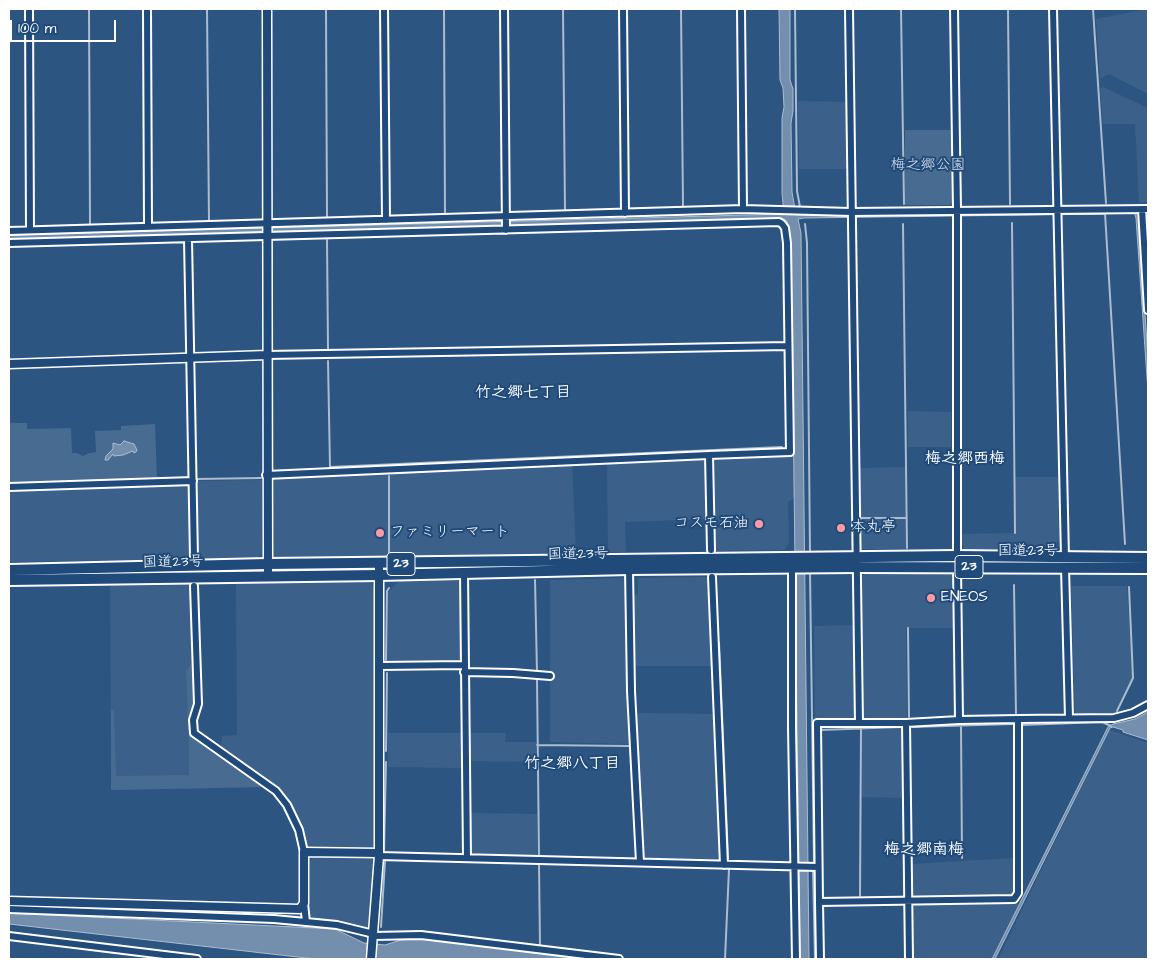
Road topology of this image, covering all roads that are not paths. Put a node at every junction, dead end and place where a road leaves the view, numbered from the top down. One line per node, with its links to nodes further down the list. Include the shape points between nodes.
1 (29, 9): 23 (street)
2 (147, 9): 22 (street)
3 (266, 9): 21 (street)
4 (384, 9): 19 (street)
5 (504, 9): 18 (street)
6 (623, 9): 14 (street)
7 (742, 9): 11 (street)
8 (849, 9): 17 (street)
9 (954, 9): 16 (street)
10 (1053, 9): 15 (street)
11 (743, 209): 13 (street); 14 (street)
12 (1145, 209): 15 (street); 29 (street)
13 (780, 210): 17 (street); 20 (street)
14 (625, 213): 18 (street)
15 (1056, 213): 16 (street); 44 (street)
16 (957, 214): 17 (street); 40 (street)
17 (851, 215): 43 (street)
18 (506, 217): 19 (street); 24 (street)
19 (386, 220): 21 (street)
20 (779, 221): 24 (street); 30 (street, via 785,228 787,243)
21 (268, 224): 22 (street); 26 (street)
22 (148, 226): 23 (street)
23 (30, 230): 25 (street)
24 (506, 230): 26 (street)
25 (9, 231)
26 (268, 237): 27 (street); 31 (street)
27 (188, 239): 28 (street); 32 (street)
28 (9, 243)
29 (1148, 310)
30 (788, 346): 31 (street); 34 (street, via 790,452)
31 (267, 355): 32 (street); 35 (street)
32 (190, 358): 33 (street); 36 (street)
33 (9, 364)
34 (709, 454): 35 (street); 38 (street)
35 (266, 476): 46 (street)
36 (193, 481): 37 (street); 41 (street)
37 (9, 487)
38 (711, 550)
39 (1148, 552): 44 (highway, via 1090,553)
40 (957, 556): 43 (highway, 国道23号 / 23); 44 (highway, 国道23号 / 23)
41 (194, 558)
42 (1148, 558): 45 (highway, 国道23号 / 23)
43 (857, 563): 48 (highway, 国道23号 / 23); 49 (highway, 国道23号 / 23); 67 (street)
44 (1065, 563): 45 (highway, 国道23号 / 23); 49 (highway, 国道23号 / 23); 55 (highway); 64 (street)
45 (1126, 563): 50 (highway, 国道23号 / 23)
46 (268, 564): 47 (highway, 国道23号 / 23); 52 (highway, 国道23号 / 23); 56 (street)
47 (379, 564): 48 (highway, 国道23号 / 23); 54 (street)
48 (792, 565): 51 (highway, 国道23号 / 23); 74 (street)
49 (957, 568): 66 (street)
50 (1148, 568)
51 (629, 569): 53 (highway, 国道23号 / 23); 72 (street, via 631,691)
52 (9, 570)
53 (464, 572): 54 (highway, 国道23号 / 23); 61 (street)
54 (379, 575): 56 (highway, 国道23号 / 23); 60 (street)
55 (1148, 575)
56 (268, 576): 58 (highway, 国道23号 / 23)
57 (712, 577): 73 (street)
58 (9, 580)
59 (194, 586): 69 (street, via 198,704 193,720 194,733 276,791 296,822)
60 (380, 666): 61 (street); 70 (street)
61 (464, 669): 62 (street); 71 (street)
62 (550, 676)
63 (1147, 706): 64 (street, via 1114,718)
64 (1068, 718): 65 (street)
65 (1018, 719): 66 (street); 76 (street, via 1018,893 1014,899)
66 (959, 720): 68 (street)
67 (859, 723): 68 (street); 75 (street, via 817,723)
68 (906, 723): 76 (street)
69 (304, 852): 70 (street); 79 (street)
70 (379, 855): 71 (street); 83 (street)
71 (467, 858): 72 (street)
72 (640, 862): 73 (street)
73 (724, 864): 74 (street)
74 (796, 867): 75 (street); 87 (street)
75 (814, 867): 78 (street)
76 (909, 900): 78 (street); 89 (street)
77 (9, 901): 79 (street, via 294,909 300,909)
78 (819, 902): 88 (street)
79 (304, 904): 81 (street)
80 (9, 910): 81 (street)
81 (306, 922): 83 (street, via 336,925)
82 (9, 936): 84 (street)
83 (373, 937): 85 (street); 86 (street, via 421,935)
84 (197, 959)
85 (371, 959)
86 (619, 959)
87 (796, 959)
88 (820, 959)
89 (909, 959)

